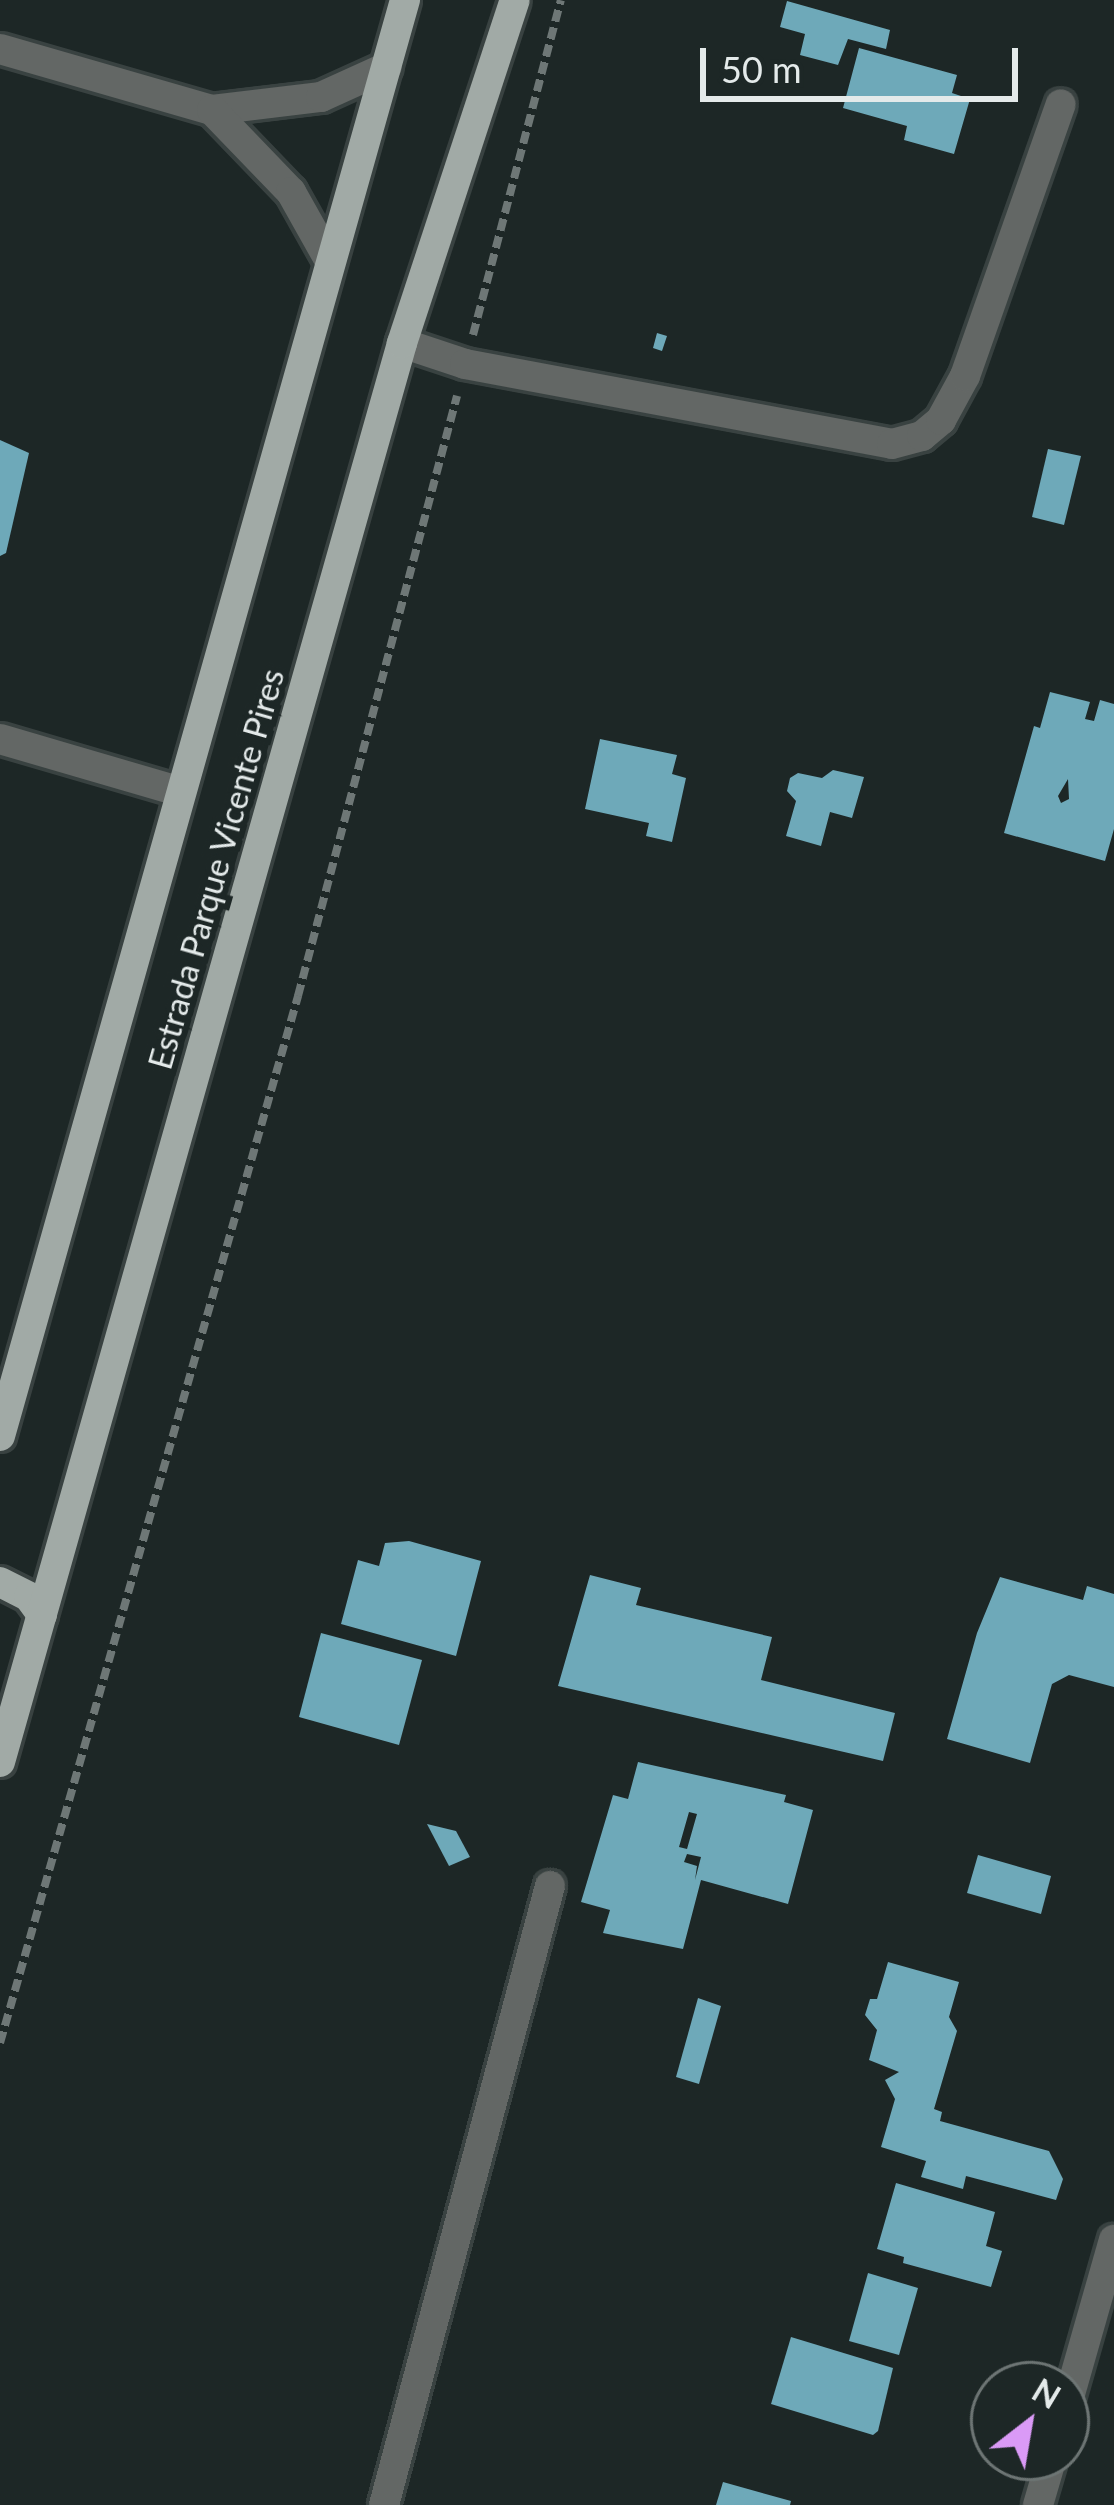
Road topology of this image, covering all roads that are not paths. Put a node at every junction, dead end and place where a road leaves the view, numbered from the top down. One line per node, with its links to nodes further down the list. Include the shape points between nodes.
1 (405, 0): 4 (main road, Estrada Parque Vicente Pires)
2 (515, 0): 8 (main road, Estrada Parque Vicente Pires)
3 (0, 49): 6 (street)
4 (387, 67): 6 (street, via 320,98); 7 (main road, Estrada Parque Vicente Pires)
5 (1061, 104): 8 (street, via 965,376 922,436 892,444 466,364)
6 (212, 110): 7 (street, via 292,192)
7 (328, 258): 10 (main road, Estrada Parque Vicente Pires)
8 (402, 343): 13 (main road, Estrada Parque Vicente Pires)
9 (0, 740): 10 (street)
10 (178, 791): 11 (main road, Estrada Parque Vicente Pires)
11 (2, 1419)
12 (0, 1582): 13 (main road, via 29,1597)
13 (41, 1615): 14 (main road, Estrada Parque Vicente Pires)
14 (0, 1762)
15 (550, 1886): 18 (street)
16 (1114, 2240): 17 (street)
17 (1079, 2361)
18 (384, 2505)

